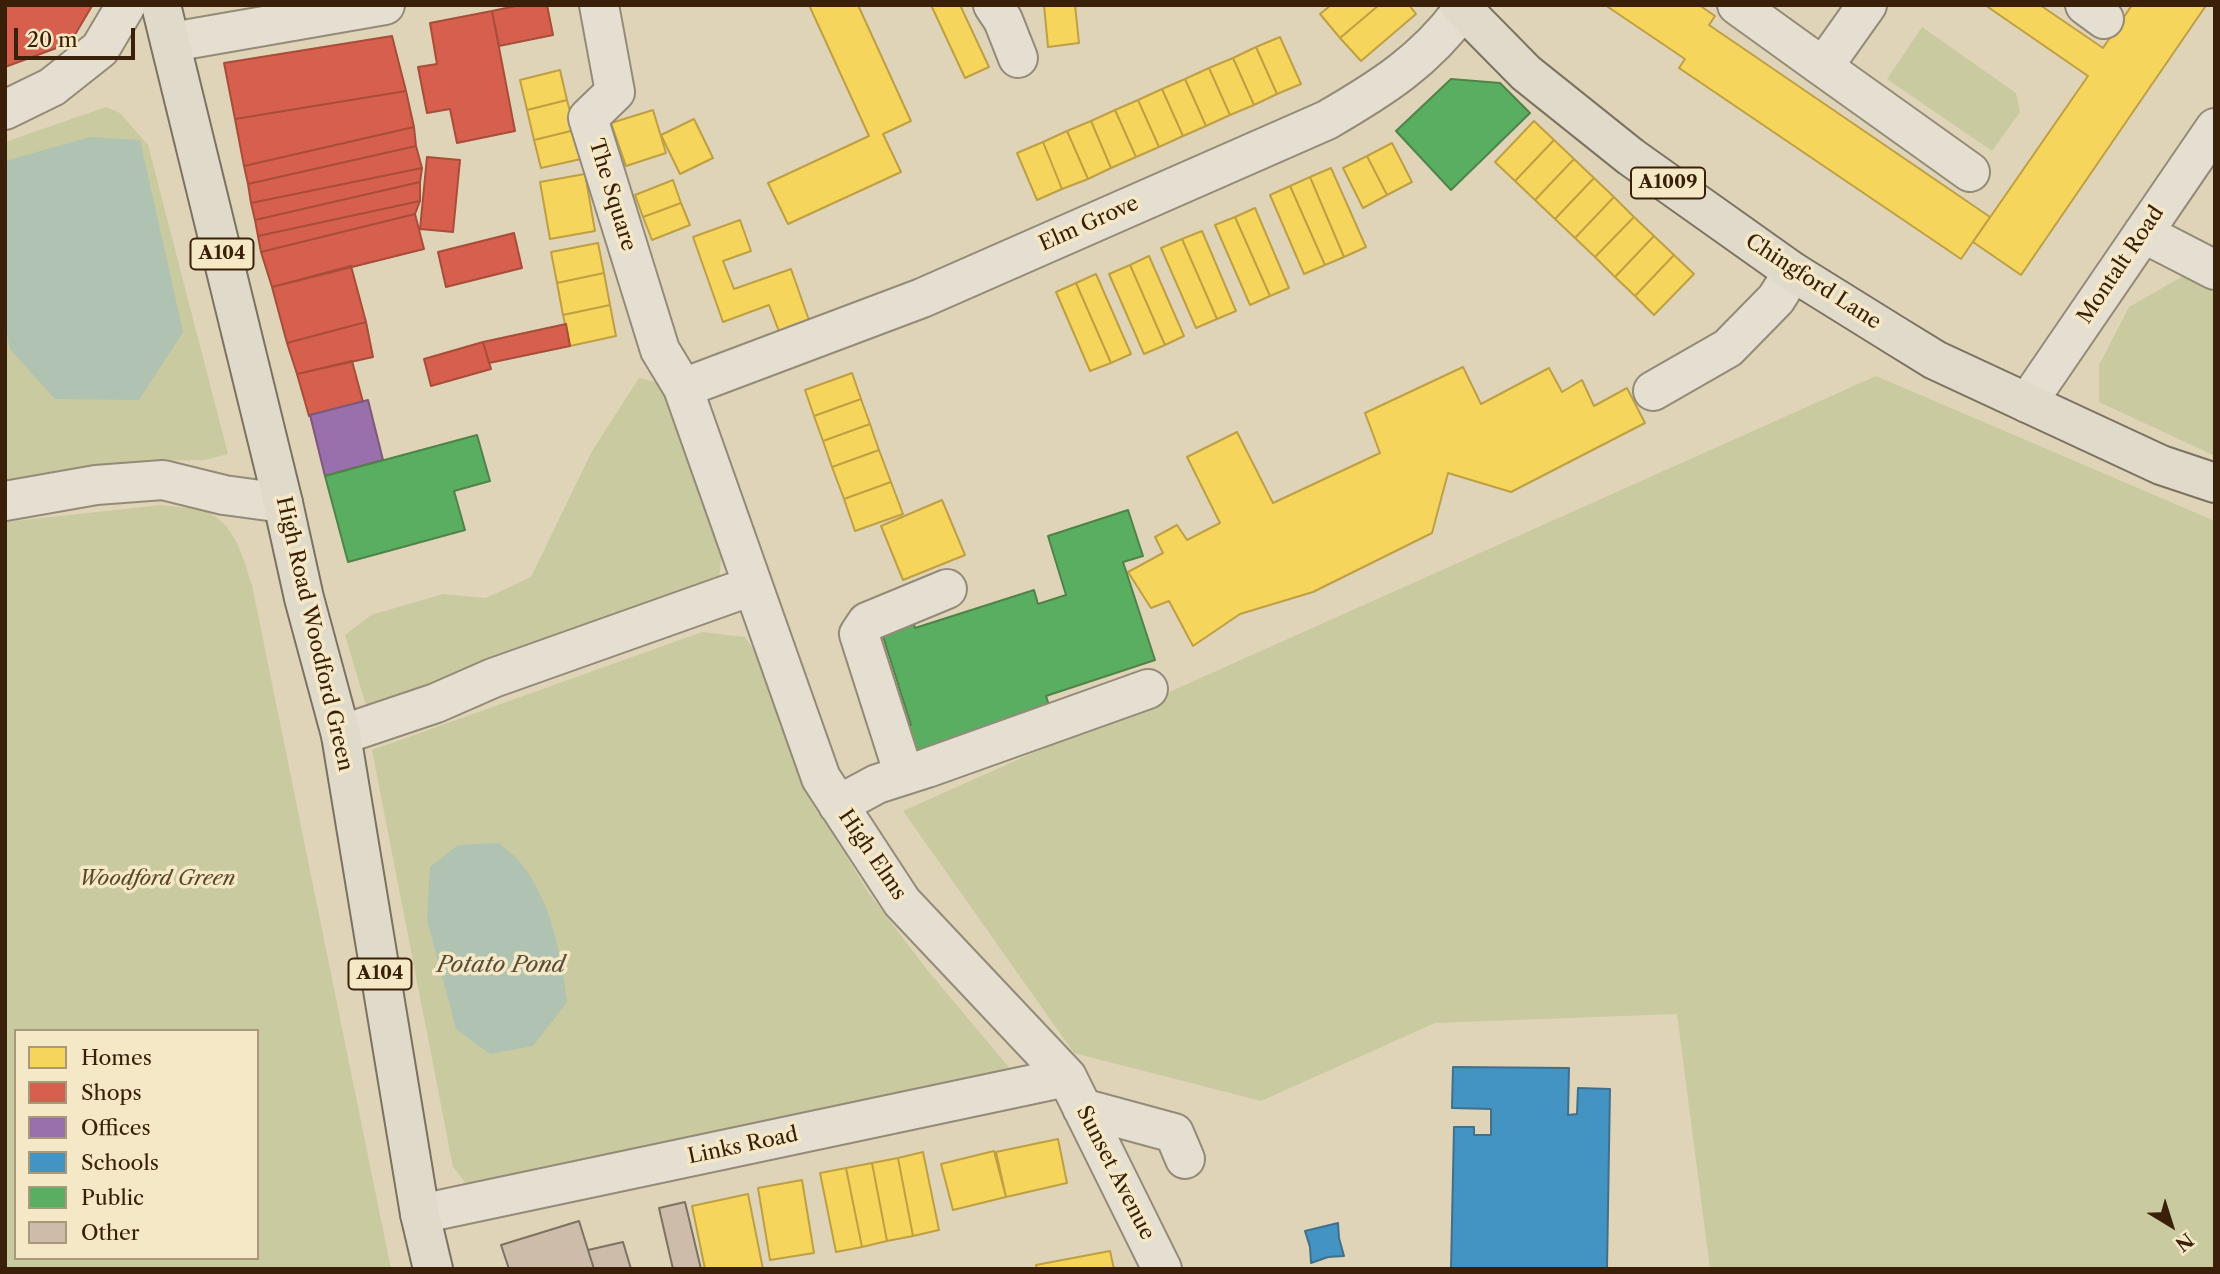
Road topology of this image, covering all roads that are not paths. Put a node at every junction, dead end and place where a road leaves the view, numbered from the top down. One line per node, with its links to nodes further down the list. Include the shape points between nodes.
1 (126, 5): 12 (street, via 100,49 52,87)
2 (161, 5): 9 (main road, High Road Woodford Green / A104)
3 (385, 5): 9 (street)
4 (598, 5): 18 (street, The Square, via 615,92 588,118 660,350)
5 (993, 5): 10 (street)
6 (1737, 5): 11 (street)
7 (1867, 5): 11 (street)
8 (1461, 7): 17 (main road, Chingford Lane / A1009, via 1526,73 1631,157); 18 (street, Elm Grove, via 1444,35 1424,54 1379,90 1327,120 922,298)
9 (172, 42): 23 (main road, High Road Woodford Green / A104)
10 (1018, 58)
11 (1823, 67): 14 (street)
12 (5, 110)
13 (2215, 128): 15 (street, Montalt Road)
14 (1970, 172)
15 (2143, 233): 16 (street); 20 (street, Montalt Road)
16 (2215, 270)
17 (1793, 272): 19 (street, via 1776,299 1728,348); 20 (main road, Chingford Lane / A1009, via 1935,360)
18 (683, 388): 24 (street, High Elms)
19 (1653, 391)
20 (2027, 403): 21 (main road, Chingford Lane / A1009, via 2161,464)
21 (2215, 483)
22 (5, 501): 23 (street, via 96,485 163,480)
23 (283, 503): 27 (main road, High Road Woodford Green / A104)
24 (752, 586): 27 (street); 29 (street, High Elms, via 821,778)
25 (947, 589): 28 (street, via 867,622 859,634)
26 (1148, 690): 28 (street)
27 (341, 734): 32 (main road, High Road Woodford Green / A104)
28 (904, 775): 29 (street)
29 (838, 805): 30 (street, High Elms, via 902,902)
30 (1075, 1093): 31 (street, via 1174,1133); 32 (street, Links Road); 34 (street, Sunset Avenue)
31 (1185, 1159)
32 (420, 1214): 33 (main road, High Road Woodford Green / A104)
33 (433, 1269)
34 (1163, 1269)

